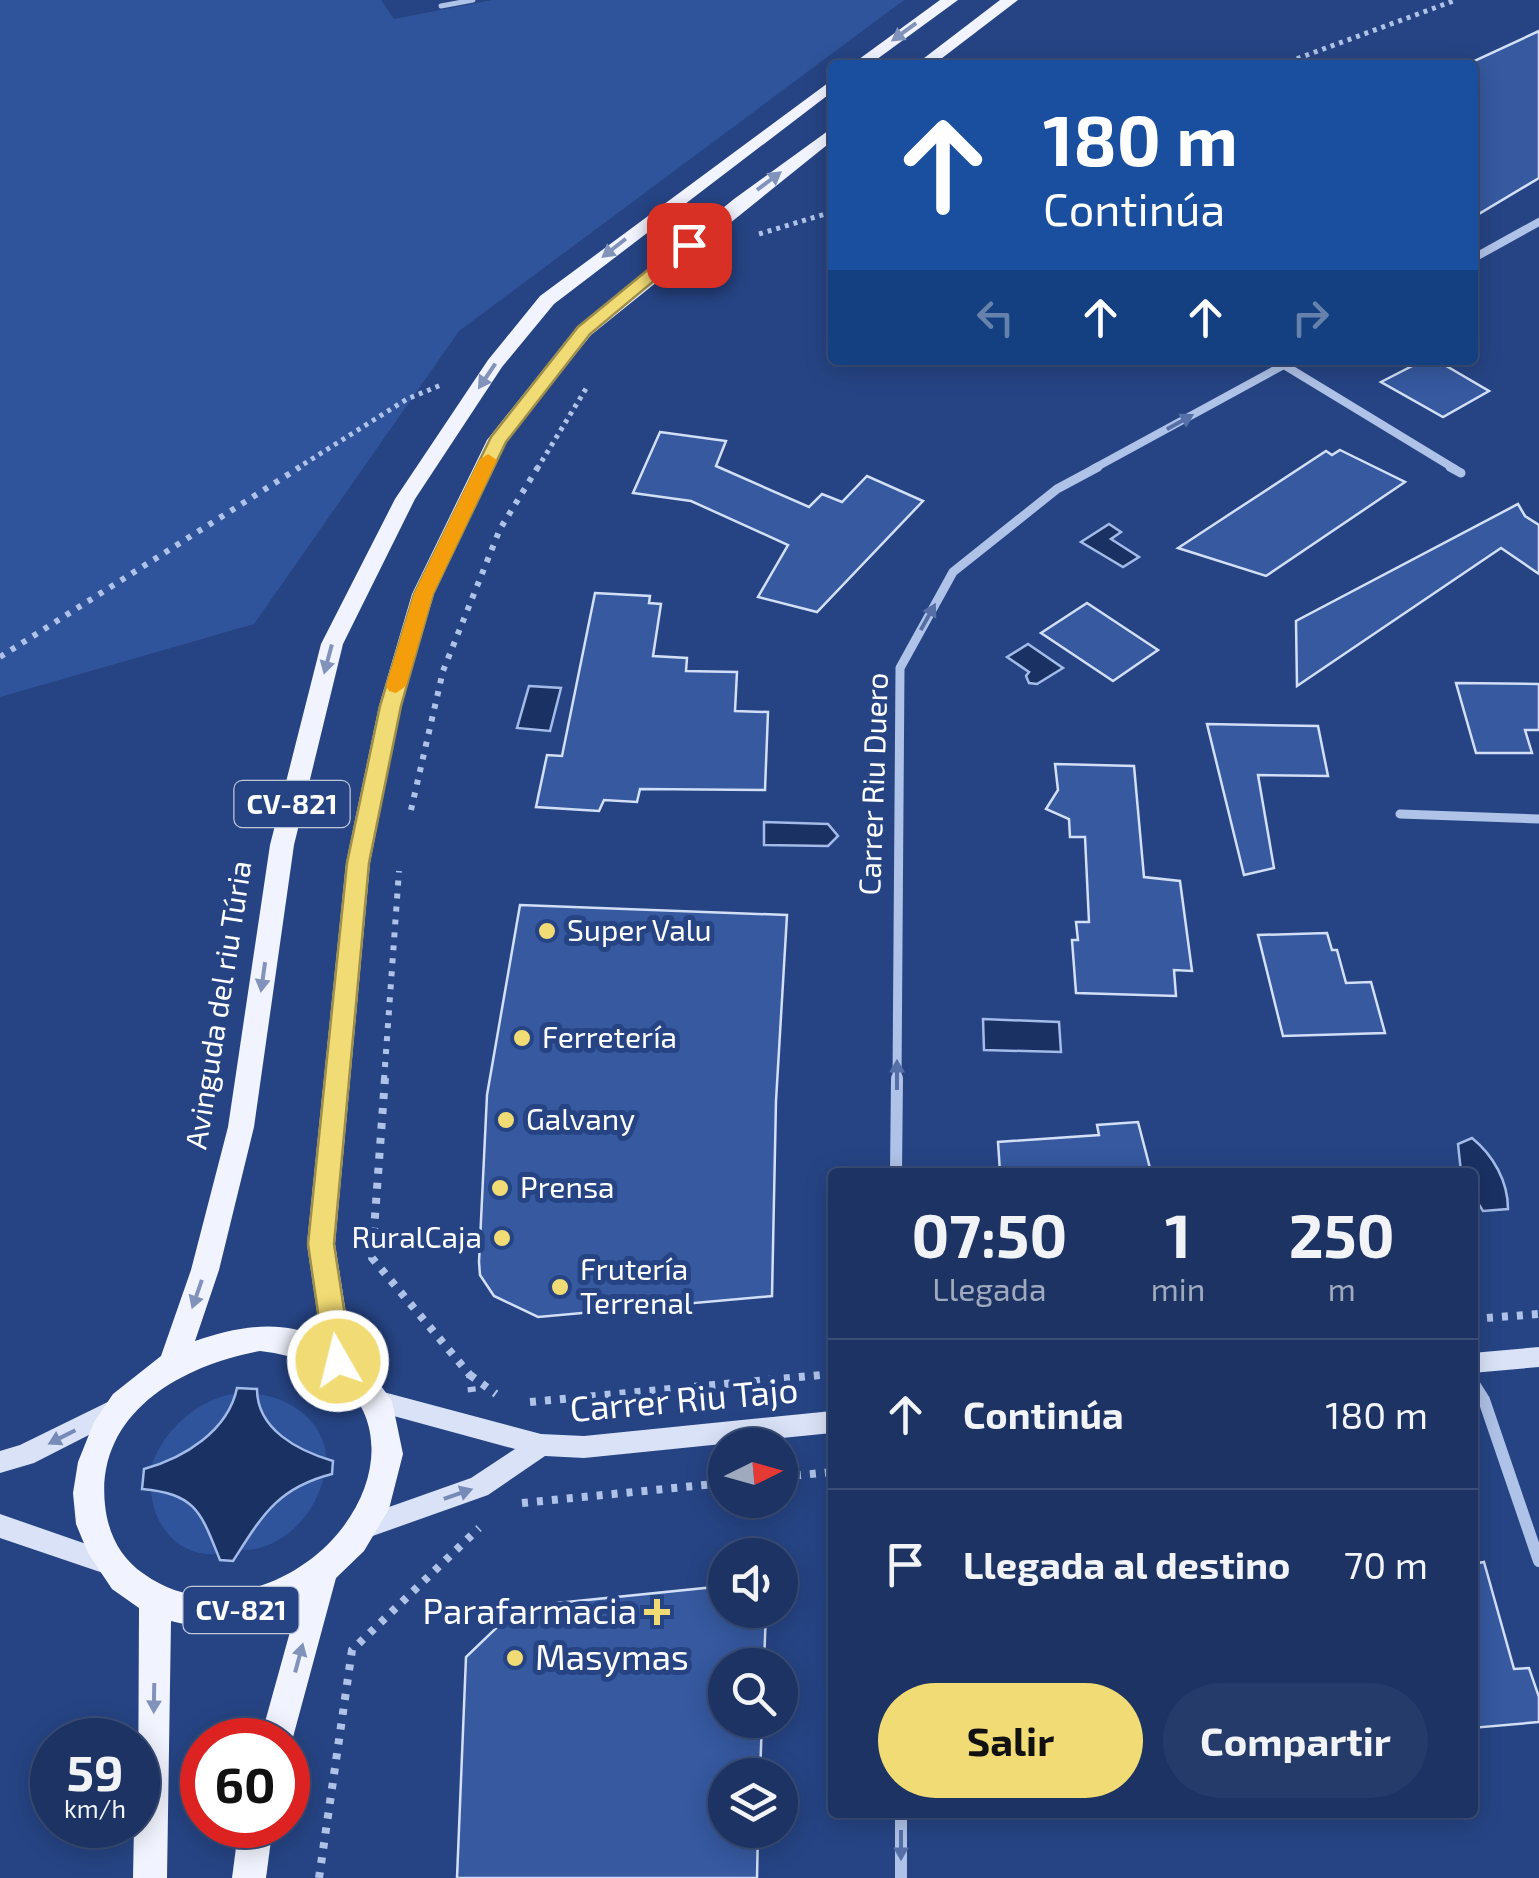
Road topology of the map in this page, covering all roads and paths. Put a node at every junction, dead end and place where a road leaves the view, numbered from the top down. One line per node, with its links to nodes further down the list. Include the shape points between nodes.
1 (473, 0): 5 (lane)
2 (950, 0): 6 (main road, one-way to 6)
3 (1010, 0): 7 (main road)
4 (1456, 0): 8 (path)
5 (441, 6)
6 (866, 60)
7 (930, 60)
8 (1294, 60)
9 (828, 88): 13 (main road, Avinguda del riu Túria / CV-821, one-way to 13, via 547,300)
10 (828, 136): 27 (main road, CV-821, one-way to 10, via 321,1244 358,863 390,706 424,594 497,440 584,330)
11 (1536, 227): 12 (street)
12 (1478, 256)
13 (495, 364): 18 (path, via 407,399); 29 (main road, Avinguda del riu Túria / CV-821, one-way to 29, via 405,499 332,644 282,845 240,1127)
14 (1283, 365): 23 (street, Carrer Riu Duero, one-way to 14, via 900,668 953,572 998,536 1058,489)
15 (1293, 365): 17 (street)
16 (590, 381): 21 (path, via 500,529 444,670)
17 (1460, 473)
18 (0, 657)
19 (1400, 814): 20 (street)
20 (1539, 819)
21 (407, 825)
22 (399, 862): 31 (path, via 372,1258)
23 (896, 1168)
24 (1539, 1314): 25 (path)
25 (1478, 1319)
26 (1539, 1357): 28 (street)
27 (338, 1361): 29 (main road, via 302,1344 260,1338 216,1345); 33 (main road)
28 (1478, 1362)
29 (174, 1363): 36 (main road)
30 (828, 1374): 34 (path)
31 (470, 1375): 35 (path); 38 (path)
32 (1478, 1390): 48 (street)
33 (376, 1401): 38 (street, Carrer Riu Tajo); 47 (main road, CV-821, via 387,1440 385,1483)
34 (526, 1402)
35 (510, 1404)
36 (122, 1406): 40 (street, one-way to 40); 49 (main road, via 98,1444 88,1485 90,1525)
37 (828, 1422): 39 (street, Carrer Riu Tajo, via 584,1447)
38 (474, 1428): 39 (street, Carrer Riu Tajo)
39 (541, 1445): 44 (street, Carrer Riu Tajo)
40 (0, 1462)
41 (828, 1472): 42 (path)
42 (798, 1475)
43 (708, 1485): 45 (path)
44 (479, 1487): 47 (street, Carrer Riu Tajo, one-way to 44); 57 (path, via 482,1526 352,1650)
45 (514, 1504)
46 (0, 1526): 49 (street)
47 (367, 1526): 50 (main road, CV-821)
48 (1539, 1561)
49 (106, 1562): 51 (main road, CV-821)
50 (322, 1576): 51 (main road, CV-821, via 282,1598 238,1610 194,1612); 52 (main road, CV-821, one-way to 50)
51 (155, 1601): 55 (main road, CV-821, one-way to 55)
52 (283, 1718)
53 (901, 1818): 58 (street, one-way to 58)
54 (253, 1848): 56 (main road)
55 (150, 1878)
56 (249, 1878)
57 (319, 1878)
58 (901, 1878)

